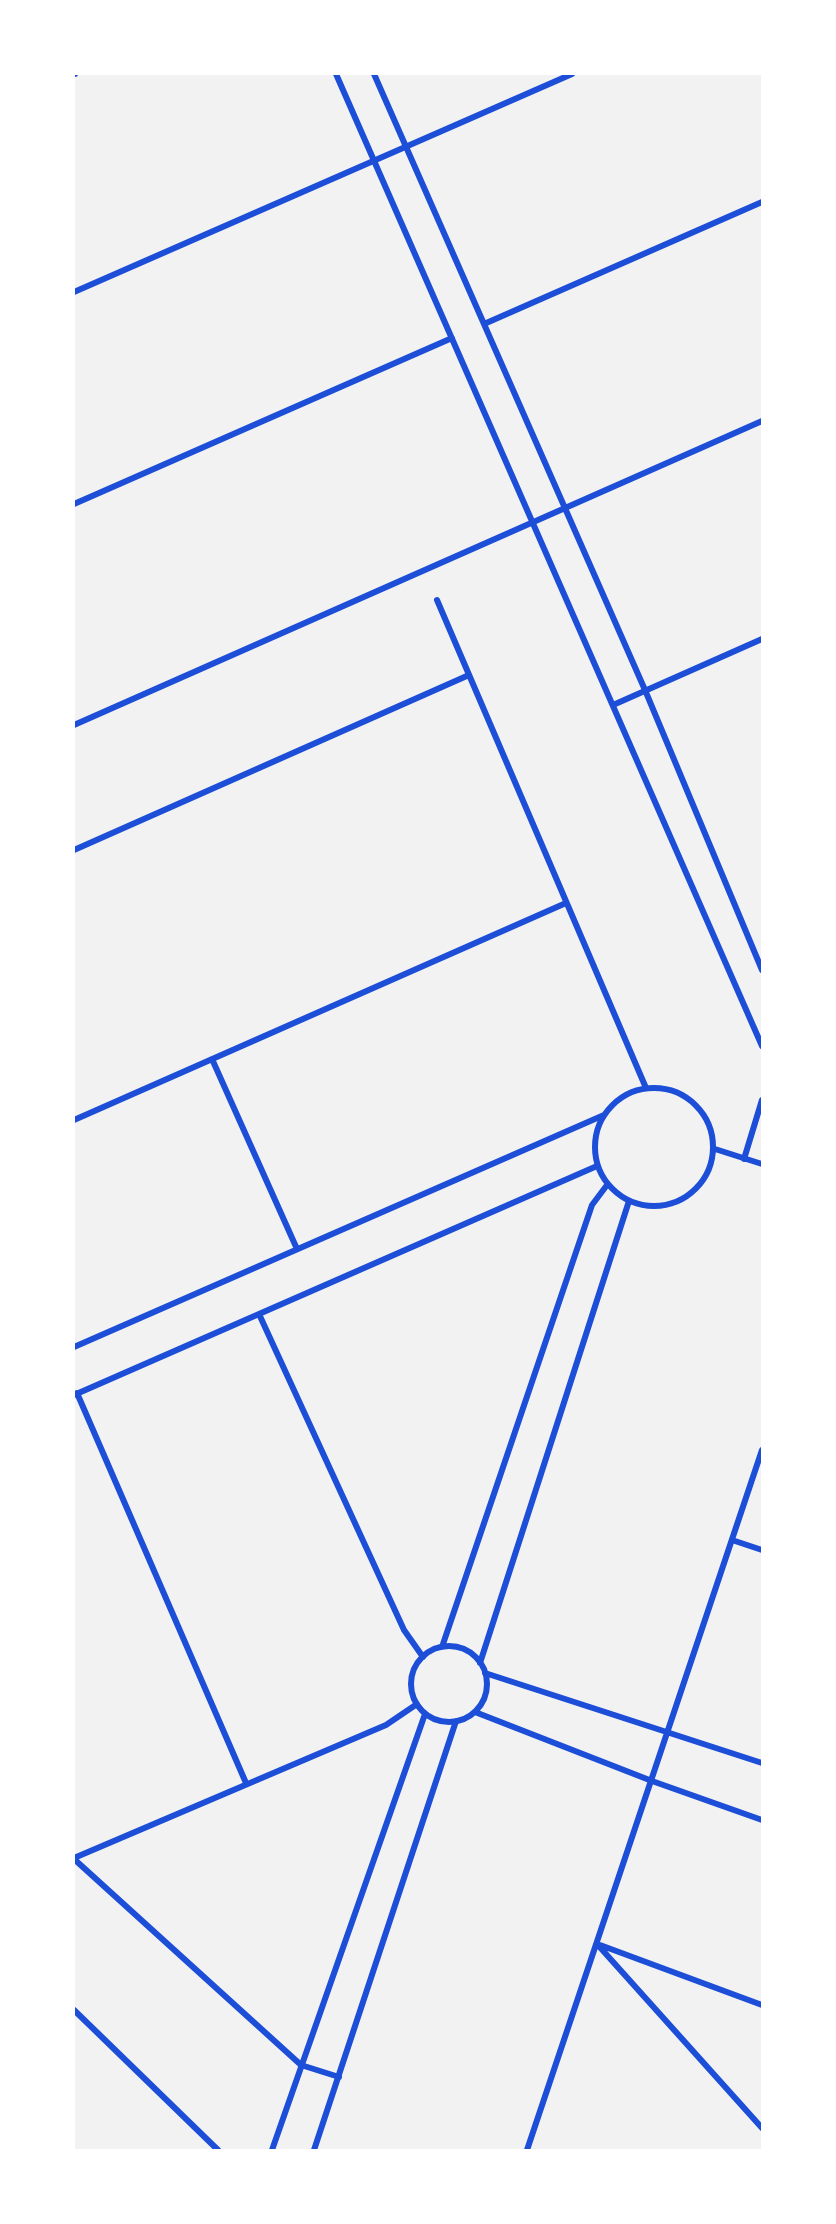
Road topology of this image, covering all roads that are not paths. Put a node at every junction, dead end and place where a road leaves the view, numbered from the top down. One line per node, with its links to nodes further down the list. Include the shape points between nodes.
1 (336, 74): 5 (street)
2 (374, 74): 4 (street)
3 (572, 74): 4 (street)
4 (406, 146): 5 (street); 8 (street)
5 (374, 160): 7 (street); 9 (street)
6 (762, 202): 8 (street)
7 (74, 291)
8 (484, 324): 12 (street)
9 (452, 338): 11 (street); 13 (street)
10 (762, 422): 12 (street)
11 (74, 504)
12 (566, 508): 13 (street); 17 (street)
13 (533, 522): 18 (street); 19 (street)
14 (436, 600): 16 (street)
15 (762, 639): 17 (street)
16 (469, 675): 20 (street); 21 (street)
17 (645, 690): 18 (street); 22 (street)
18 (613, 705): 23 (street)
19 (74, 725)
20 (74, 850)
21 (566, 903): 24 (street); 25 (street)
22 (762, 970)
23 (762, 1046)
24 (212, 1059): 28 (street); 35 (street)
25 (646, 1088): 27 (street, via 626,1094); 29 (street, via 667,1089 686,1096 702,1110)
26 (762, 1100): 30 (street)
27 (604, 1115): 32 (street, via 594,1145); 35 (street)
28 (74, 1120)
29 (715, 1149): 30 (street); 34 (street, via 710,1170 700,1187 683,1200 663,1206 642,1206)
30 (744, 1159): 31 (street)
31 (762, 1164)
32 (597, 1166): 33 (street); 36 (street)
33 (607, 1185): 34 (street); 42 (street, via 592,1205)
34 (630, 1201): 44 (street)
35 (297, 1249): 37 (street)
36 (259, 1314): 38 (street); 43 (street, via 404,1630)
37 (74, 1347)
38 (75, 1394): 53 (street)
39 (762, 1450): 40 (street)
40 (732, 1540): 41 (street); 50 (street)
41 (762, 1550)
42 (442, 1647): 43 (street); 44 (street, via 464,1650)
43 (423, 1657): 46 (street, via 413,1674)
44 (480, 1663): 45 (street)
45 (485, 1673): 47 (street, via 486,1694); 50 (street)
46 (417, 1704): 48 (street); 53 (street, via 386,1725)
47 (475, 1712): 49 (street); 52 (street)
48 (426, 1714): 49 (street); 59 (street)
49 (456, 1721): 60 (street)
50 (668, 1733): 51 (street); 52 (street)
51 (762, 1763)
52 (652, 1781): 54 (street); 56 (street)
53 (246, 1783): 55 (street)
54 (762, 1820)
55 (74, 1859): 59 (street)
56 (597, 1944): 57 (street); 61 (street); 62 (street)
57 (762, 2005)
58 (74, 2010): 63 (street)
59 (301, 2065): 60 (street); 64 (street)
60 (339, 2077): 65 (street)
61 (762, 2128)
62 (528, 2148): 66 (street)
63 (218, 2151)
64 (272, 2151)
65 (314, 2151)
66 (534, 2151)

